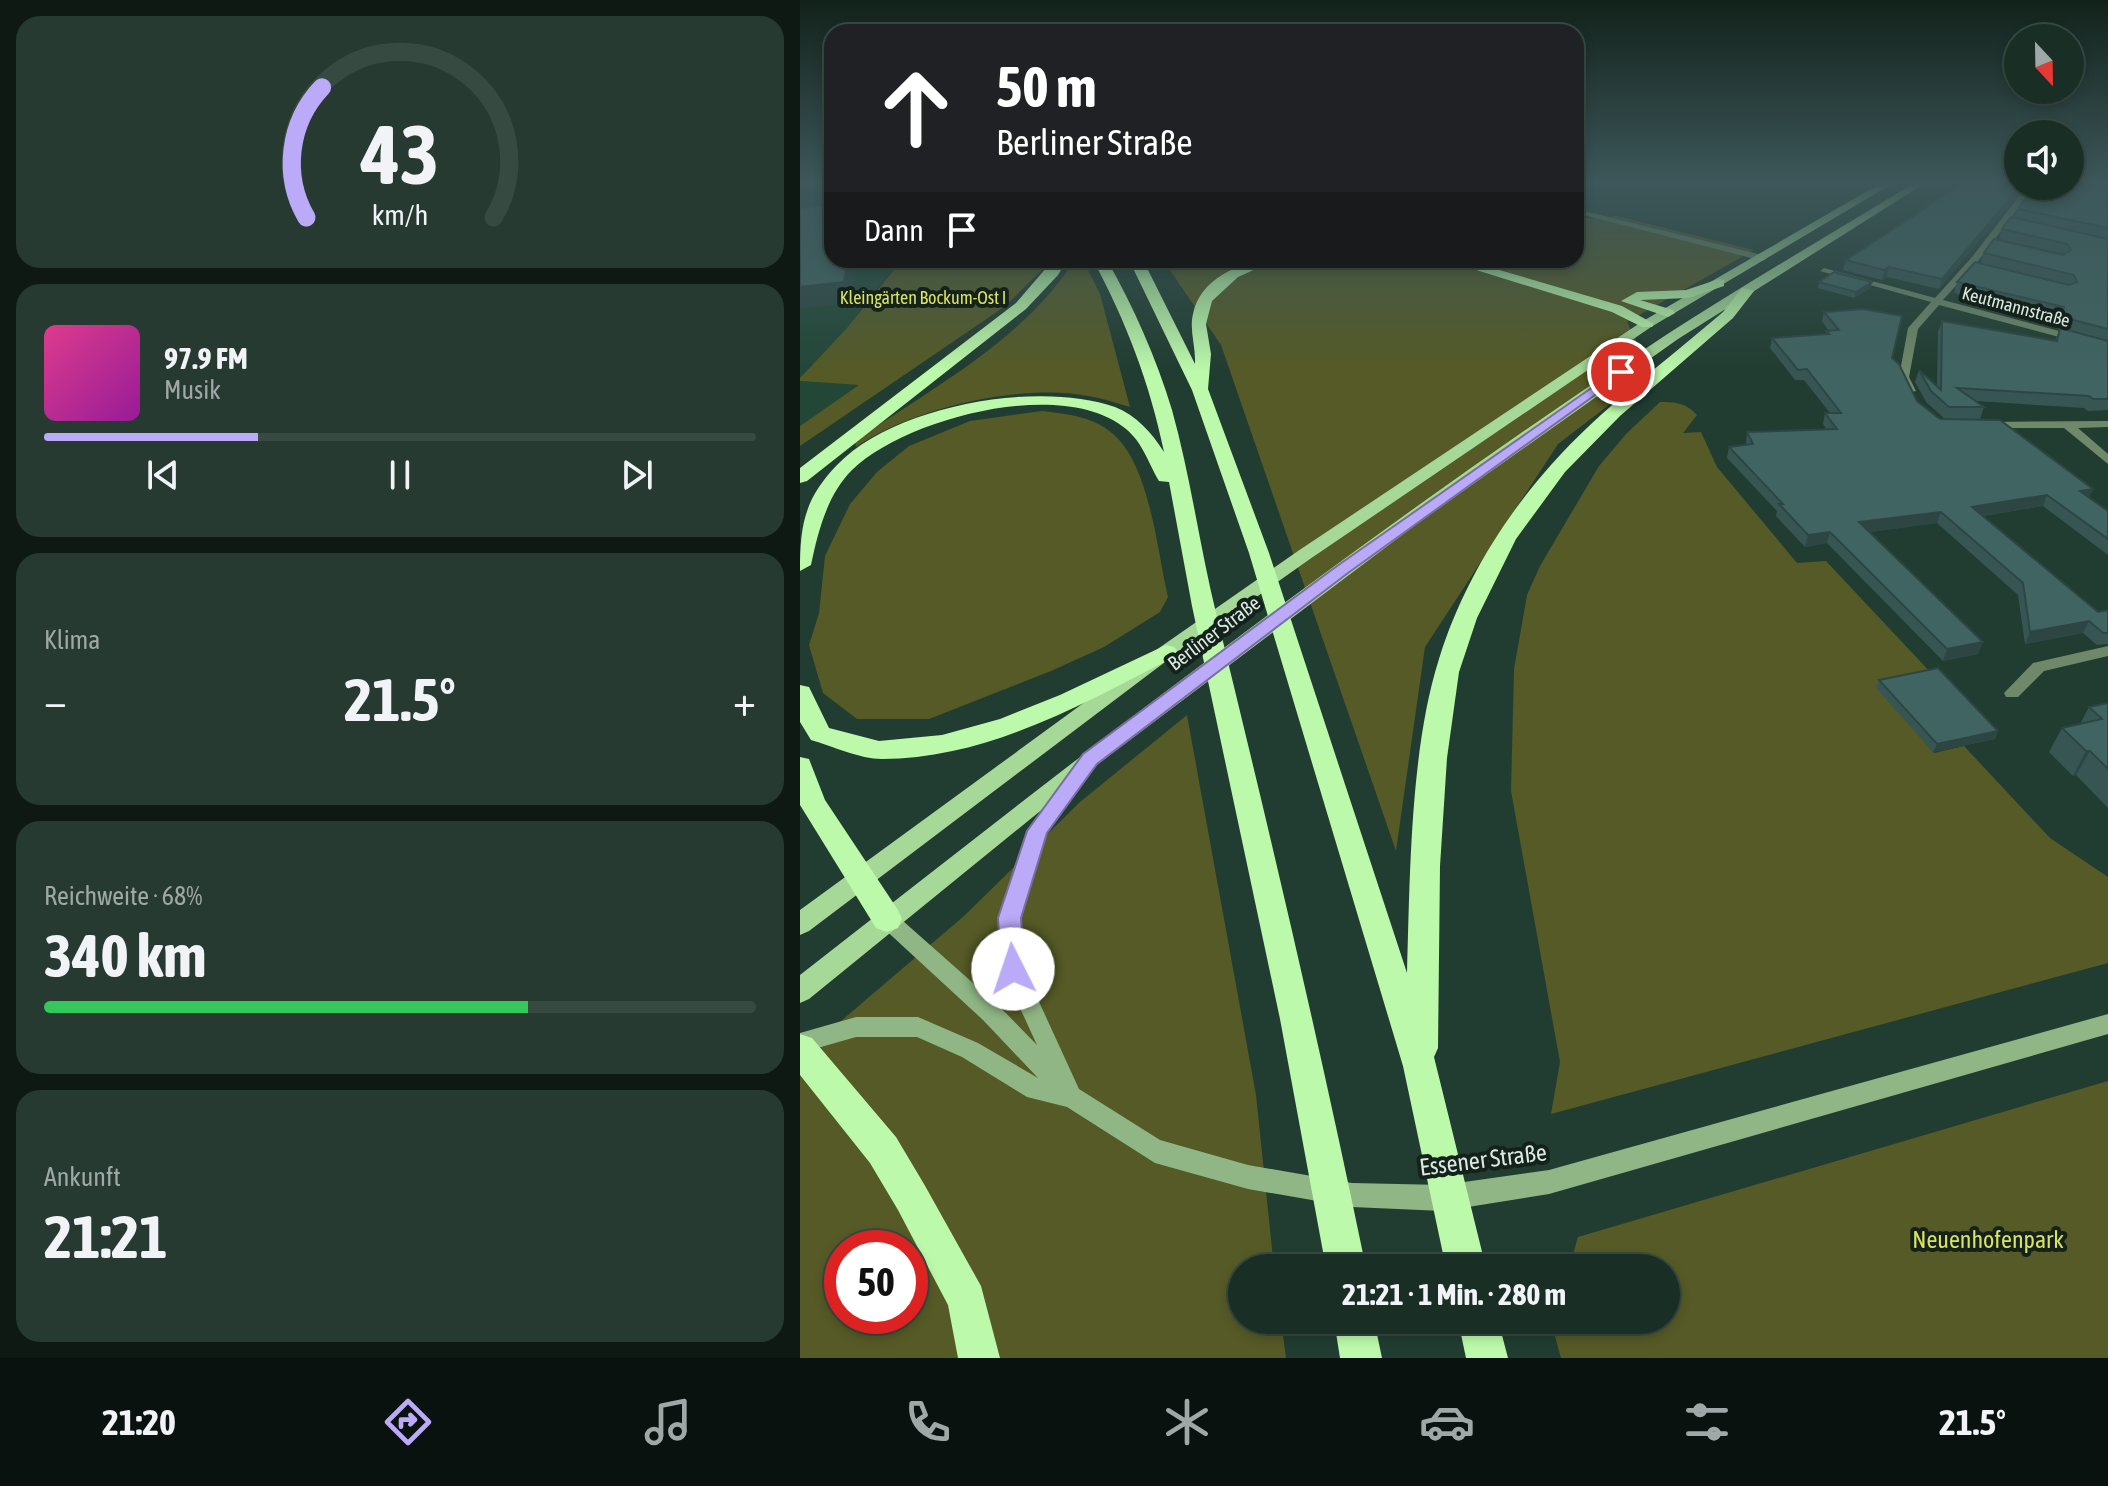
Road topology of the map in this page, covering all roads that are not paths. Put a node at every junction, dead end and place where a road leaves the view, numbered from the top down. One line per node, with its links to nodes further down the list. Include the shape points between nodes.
1 (1713, 245): 5 (street)
2 (1784, 245): 5 (main road, Berliner Straße)
3 (1820, 245): 15 (main road, Berliner Straße)
4 (1984, 245): 16 (street)
5 (1763, 258): 13 (main road, Berliner Straße)
6 (1055, 268): 20 (highway, via 1021,306)
7 (1105, 268): 30 (highway, via 1141,348 1169,431)
8 (1140, 268): 22 (highway)
9 (1250, 268): 22 (highway, via 1228,277 1202,308)
10 (1478, 268): 18 (highway, via 1617,309)
11 (1521, 268): 14 (highway)
12 (1824, 271): 16 (street, Keutmannstraße)
13 (1719, 283): 14 (highway, via 1660,297); 17 (main road, Berliner Straße)
14 (1583, 286): 17 (highway)
15 (1747, 291): 19 (main road, Berliner Straße); 44 (highway, via 1728,315 1578,446 1504,540 1475,595 1454,647 1440,706 1428,806)
16 (1938, 303): 21 (street, Keutmannstraße); 23 (street, via 1913,328 1904,377)
17 (1668, 313): 18 (main road, Berliner Straße); 19 (main road, via 1676,320)
18 (1647, 324): 33 (main road, Berliner Straße)
19 (1674, 336): 36 (main road, Berliner Straße, via 1331,578)
20 (972, 343): 27 (highway); 29 (highway)
21 (2108, 347)
22 (1200, 390): 44 (highway, via 1259,553)
23 (1920, 407)
24 (2108, 424): 26 (street)
25 (1973, 425): 26 (street)
26 (2068, 425): 28 (street)
27 (800, 455)
28 (2108, 460)
29 (800, 477)
30 (1193, 563): 31 (highway, via 1159,453 1133,425 1107,411 1023,402 923,421 882,439 846,465 821,497); 46 (highway, via 1314,1100)
31 (800, 565)
32 (2108, 651): 35 (street, via 2039,667)
33 (1166, 652): 34 (highway, via 1069,701 1008,726 942,744 879,750 820,734); 38 (main road, Berliner Straße)
34 (800, 693)
35 (2012, 693)
36 (1090, 759): 39 (main road, Berliner Straße); 45 (main road, via 1037,831 1009,918 1013,969)
37 (800, 766): 38 (highway, via 812,802)
38 (861, 878): 39 (highway); 40 (main road, Berliner Straße)
39 (887, 919): 41 (main road, Berliner Straße); 45 (main road, Essener Straße, via 991,1013)
40 (800, 924)
41 (800, 991)
42 (2108, 1024): 45 (main road, Essener Straße, via 1549,1182 1443,1198 1352,1195 1248,1177 1155,1151)
43 (800, 1046): 45 (main road, via 856,1027 918,1027 970,1050 1035,1089); 50 (highway, via 883,1150 911,1197 967,1300)
44 (1420, 1066): 47 (highway)
45 (1071, 1097)
46 (1343, 1254)
47 (1464, 1254)
48 (1357, 1334): 51 (highway)
49 (1481, 1334): 52 (highway)
50 (979, 1358)
51 (1361, 1358)
52 (1487, 1358)

